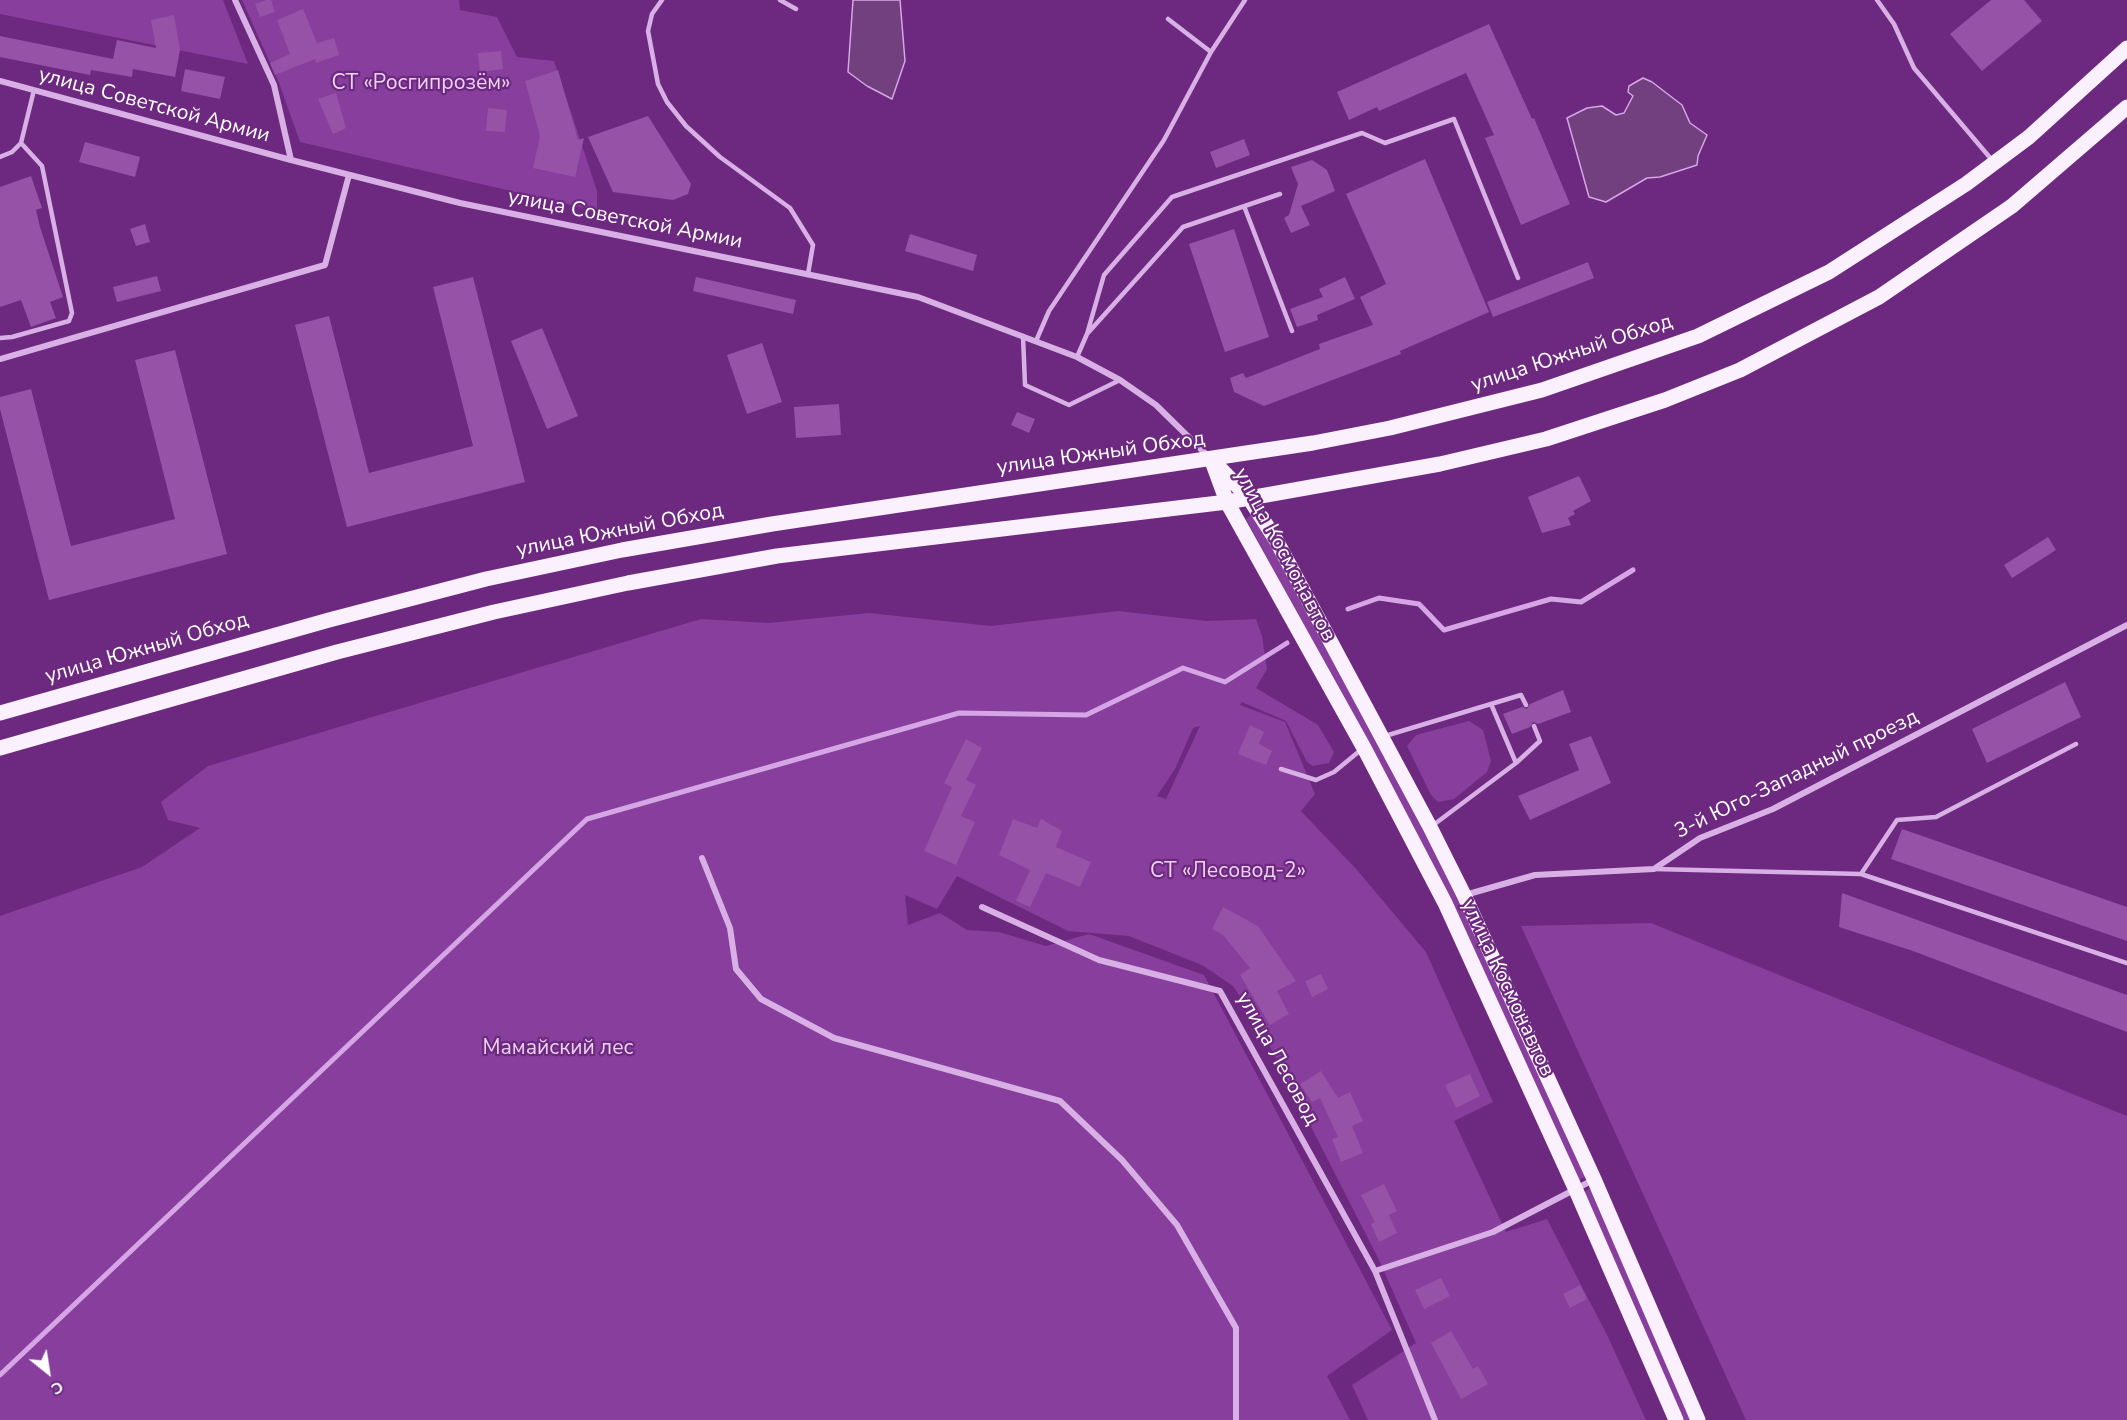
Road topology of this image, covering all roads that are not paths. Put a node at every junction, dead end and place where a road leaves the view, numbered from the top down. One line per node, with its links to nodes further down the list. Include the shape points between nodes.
1 (235, 0): 15 (street, via 274,85)
2 (662, 0): 20 (lane, via 652,14 648,31 658,84 686,126 720,157 790,208 813,245)
3 (780, 0): 6 (lane)
4 (1245, 0): 9 (lane)
5 (1877, 0): 16 (lane, via 1894,24 1914,68)
6 (796, 9)
7 (1168, 20): 9 (lane)
8 (2127, 48): 16 (main road, улица Южный Обход, via 2029,137)
9 (1210, 52): 26 (lane, via 1164,140 1049,311)
10 (0, 81): 11 (street, улица Советской Армии)
11 (34, 90): 13 (lane); 15 (street, улица Советской Армии)
12 (2127, 107): 31 (main road, via 2012,206 1947,252 1879,297 1740,370 1665,400 1546,439 1440,464)
13 (21, 143): 14 (lane); 25 (lane, via 42,166 72,313 69,321)
14 (0, 157)
15 (291, 160): 17 (street, улица Советской Армии)
16 (1994, 162): 30 (main road, улица Южный Обход, via 1829,272 1698,336 1542,390 1475,408 1348,436)
17 (349, 175): 20 (street, улица Советской Армии, via 471,206); 28 (street, via 325,265)
18 (1280, 194): 19 (lane)
19 (1244, 206): 22 (lane); 23 (lane, via 1183,227)
20 (808, 274): 24 (street, улица Советской Армии, via 918,297)
21 (1518, 278): 23 (lane, via 1454,119 1385,143 1362,133 1172,197 1104,275)
22 (1292, 331)
23 (1087, 334): 27 (lane)
24 (1023, 336): 26 (street, улица Советской Армии); 29 (lane, via 1025,385 1069,405)
25 (0, 338)
26 (1036, 341): 27 (street, улица Советской Армии)
27 (1077, 357): 29 (street, улица Советской Армии)
28 (0, 359)
29 (1120, 380): 30 (street, улица Советской Армии, via 1156,405)
30 (1211, 459): 31 (main road, улица Космонавтов); 32 (main road, улица Космонавтов); 36 (main road, улица Южный Обход, via 622,550 486,579 329,620)
31 (1249, 498): 32 (main road); 38 (main road, улица Космонавтов, via 1276,540)
32 (1227, 502): 40 (main road, via 777,556 628,583 337,652); 41 (main road, улица Космонавтов)
33 (2127, 625): 46 (street, 3-й Юго-Западный проезд, via 1773,809 1700,838)
34 (1491, 704): 35 (lane, via 1521,695); 38 (lane); 42 (lane)
35 (1526, 705)
36 (0, 713)
37 (1534, 726): 42 (lane, via 1540,741)
38 (1383, 737): 44 (main road, улица Космонавтов)
39 (2076, 744): 47 (lane, via 1936,817 1897,820)
40 (0, 748)
41 (1365, 748): 43 (lane, via 1334,772 1316,780); 52 (main road, улица Космонавтов, via 1444,903)
42 (1516, 763): 44 (lane)
43 (1281, 769)
44 (1430, 827): 48 (main road, улица Космонавтов)
45 (702, 858): 54 (street, via 730,928 736,969 761,999 834,1038 1060,1101 1122,1160 1177,1225 1236,1328)
46 (1654, 869): 47 (lane); 48 (street, via 1535,875)
47 (1861, 874): 50 (lane)
48 (1464, 895): 51 (main road, улица Космонавтов)
49 (982, 908): 53 (street, улица Лесовод, via 1099,960 1220,991)
50 (2127, 963)
51 (1594, 1179): 52 (street); 57 (main road, улица Космонавтов)
52 (1575, 1188): 53 (street, via 1493,1232); 56 (main road, улица Космонавтов)
53 (1375, 1271): 55 (street, улица Лесовод)
54 (1236, 1420)
55 (1435, 1420)
56 (1676, 1420)
57 (1698, 1420)

